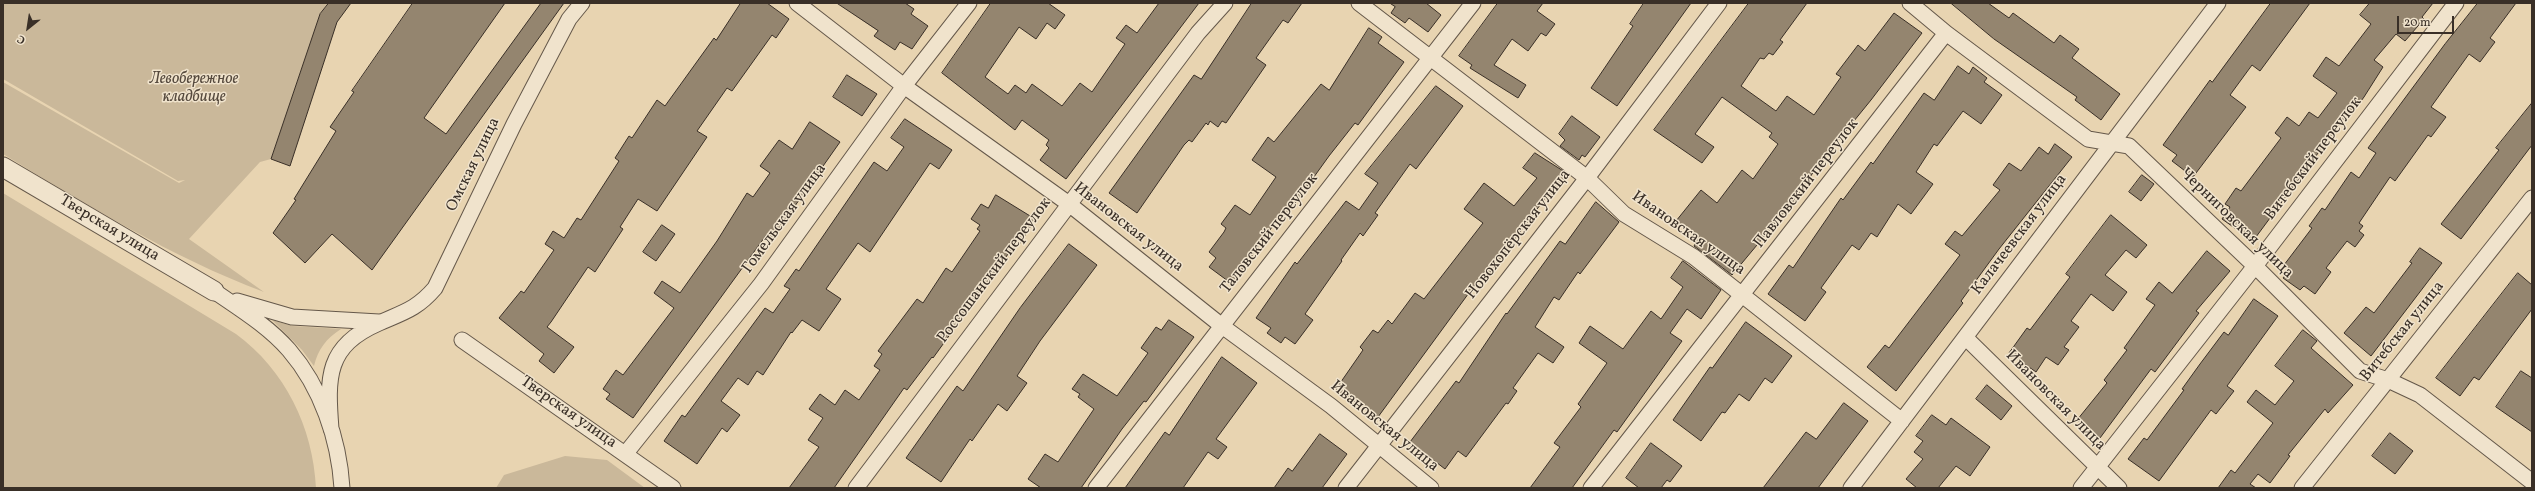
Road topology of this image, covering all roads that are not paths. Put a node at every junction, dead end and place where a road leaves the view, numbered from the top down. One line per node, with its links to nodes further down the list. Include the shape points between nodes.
1 (582, 3): 22 (street, Омская улица, via 569,19 514,124 435,288 424,301 408,312)
2 (797, 3): 13 (street, Ивановская улица)
3 (969, 3): 13 (street, Гомельская улица)
4 (1225, 3): 18 (street, Россошанский переулок, via 1198,33)
5 (1359, 3): 12 (street, Ивановская улица)
6 (1473, 3): 12 (street, Таловский переулок)
7 (1719, 3): 16 (street, Новохопёрская улица)
8 (1910, 3): 11 (street, Черниговская улица)
9 (2218, 3): 14 (street, Калачеевская улица)
10 (2456, 3): 19 (street, Витебский переулок)
11 (1946, 33): 14 (street, Черниговская улица, via 2088,139); 21 (street, Павловский переулок)
12 (1430, 59): 16 (street, Ивановская улица); 23 (street, Таловский переулок)
13 (904, 86): 18 (street, Ивановская улица); 30 (street, Гомельская улица, via 761,284)
14 (2111, 143): 19 (street, Черниговская улица, via 2129,146); 24 (street, Калачеевская улица)
15 (3, 166): 20 (street, Тверская улица)
16 (1587, 178): 21 (street, Ивановская улица, via 1624,214 1694,257); 29 (street, Новохопёрская улица)
17 (2532, 198): 26 (street, Витебская улица)
18 (1069, 204): 23 (street, Ивановская улица); 35 (street, Россошанский переулок)
19 (2255, 266): 26 (street, Черниговская улица, via 2360,371); 31 (street, Витебский переулок)
20 (214, 291): 22 (street, via 239,302 292,317); 28 (street, via 257,321 289,350 316,393)
21 (1744, 295): 27 (street, Ивановская улица); 39 (street, Павловский переулок)
22 (380, 322): 28 (street, via 346,343 337,354 330,377)
23 (1222, 326): 29 (street, Ивановская улица, via 1331,406); 36 (street, Таловский переулок)
24 (1966, 338): 27 (street, Калачеевская улица); 31 (street, Ивановская улица)
25 (462, 340): 30 (street, Тверская улица)
26 (2388, 380): 32 (street, Черниговская улица, via 2420,395); 43 (street, Витебская улица)
27 (1902, 421): 40 (street, Калачеевская улица)
28 (331, 429): 33 (street)
29 (1378, 446): 37 (street, Новохопёрская улица); 38 (street, Ивановская улица)
30 (626, 453): 34 (street, Тверская улица)
31 (2097, 467): 41 (street, Витебский переулок); 42 (street, Ивановская улица)
32 (2532, 482)
33 (342, 488)
34 (673, 488)
35 (856, 488)
36 (1096, 488)
37 (1346, 488)
38 (1431, 488)
39 (1591, 488)
40 (1851, 488)
41 (2081, 488)
42 (2119, 488)
43 (2302, 488)

